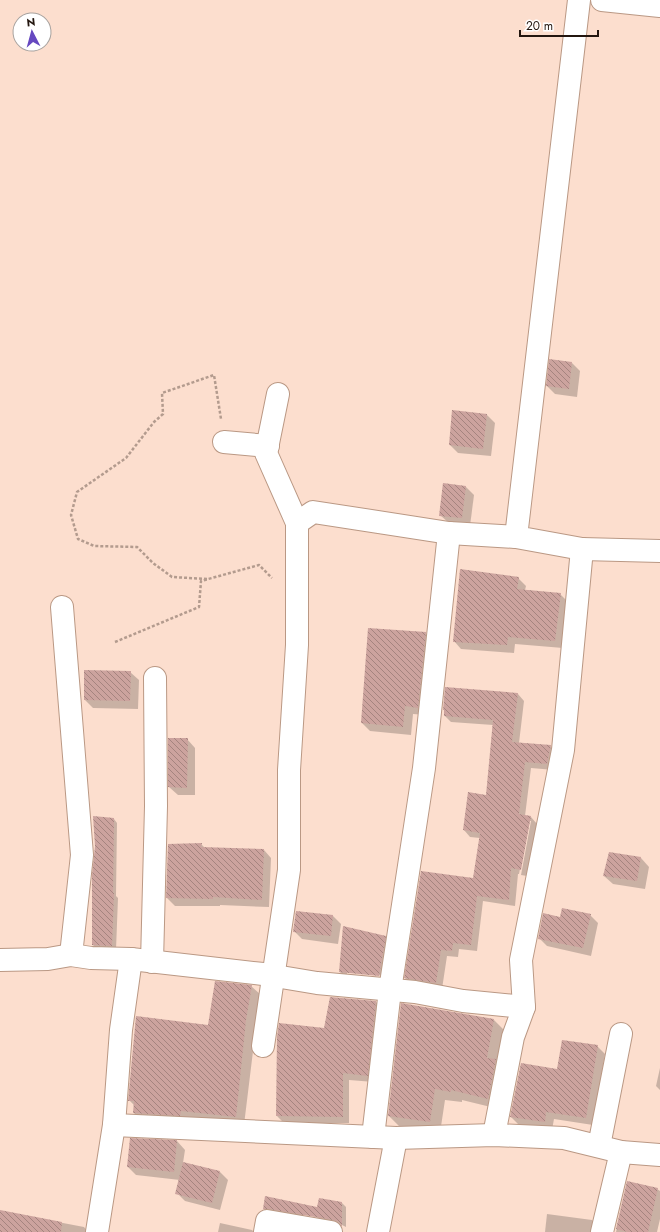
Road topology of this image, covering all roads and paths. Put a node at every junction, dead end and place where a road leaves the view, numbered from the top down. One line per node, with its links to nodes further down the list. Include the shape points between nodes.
1 (578, 0): 9 (street)
2 (602, 0): 3 (street)
3 (660, 6)
4 (278, 394): 6 (street)
5 (224, 442): 6 (street); 12 (path, via 214,375 162,394 163,414 126,458 77,492 71,515 78,539 94,546 137,547 172,577)
6 (268, 446): 7 (street, via 266,453)
7 (297, 523): 8 (street, via 313,512); 20 (street, via 297,644 289,770 289,870)
8 (450, 533): 9 (street); 21 (street, via 424,768)
9 (516, 537): 10 (street)
10 (582, 549): 11 (street); 22 (street, via 563,750 521,960)
11 (660, 551)
12 (207, 579): 13 (path, via 258,565); 15 (path, via 201,581 199,607)
13 (274, 580)
14 (62, 607): 17 (street, via 82,854)
15 (115, 642)
16 (155, 678): 19 (street, via 156,806)
17 (71, 954): 18 (street, via 48,959); 19 (street)
18 (0, 960)
19 (142, 961): 20 (street); 25 (street, via 121,1030)
20 (274, 976): 21 (street); 24 (street)
21 (390, 990): 22 (street); 27 (street)
22 (524, 1007): 26 (street, via 513,1037)
23 (621, 1034): 29 (street)
24 (264, 1046)
25 (114, 1125): 27 (street); 32 (street)
26 (494, 1135): 28 (street); 29 (street, via 564,1138)
27 (373, 1137): 28 (street)
28 (396, 1138): 35 (street)
29 (599, 1146): 30 (street)
30 (621, 1152): 31 (street); 36 (street)
31 (660, 1155)
32 (97, 1232)
33 (264, 1232): 34 (street, via 267,1221)
34 (330, 1232)
35 (378, 1232)
36 (602, 1232)

